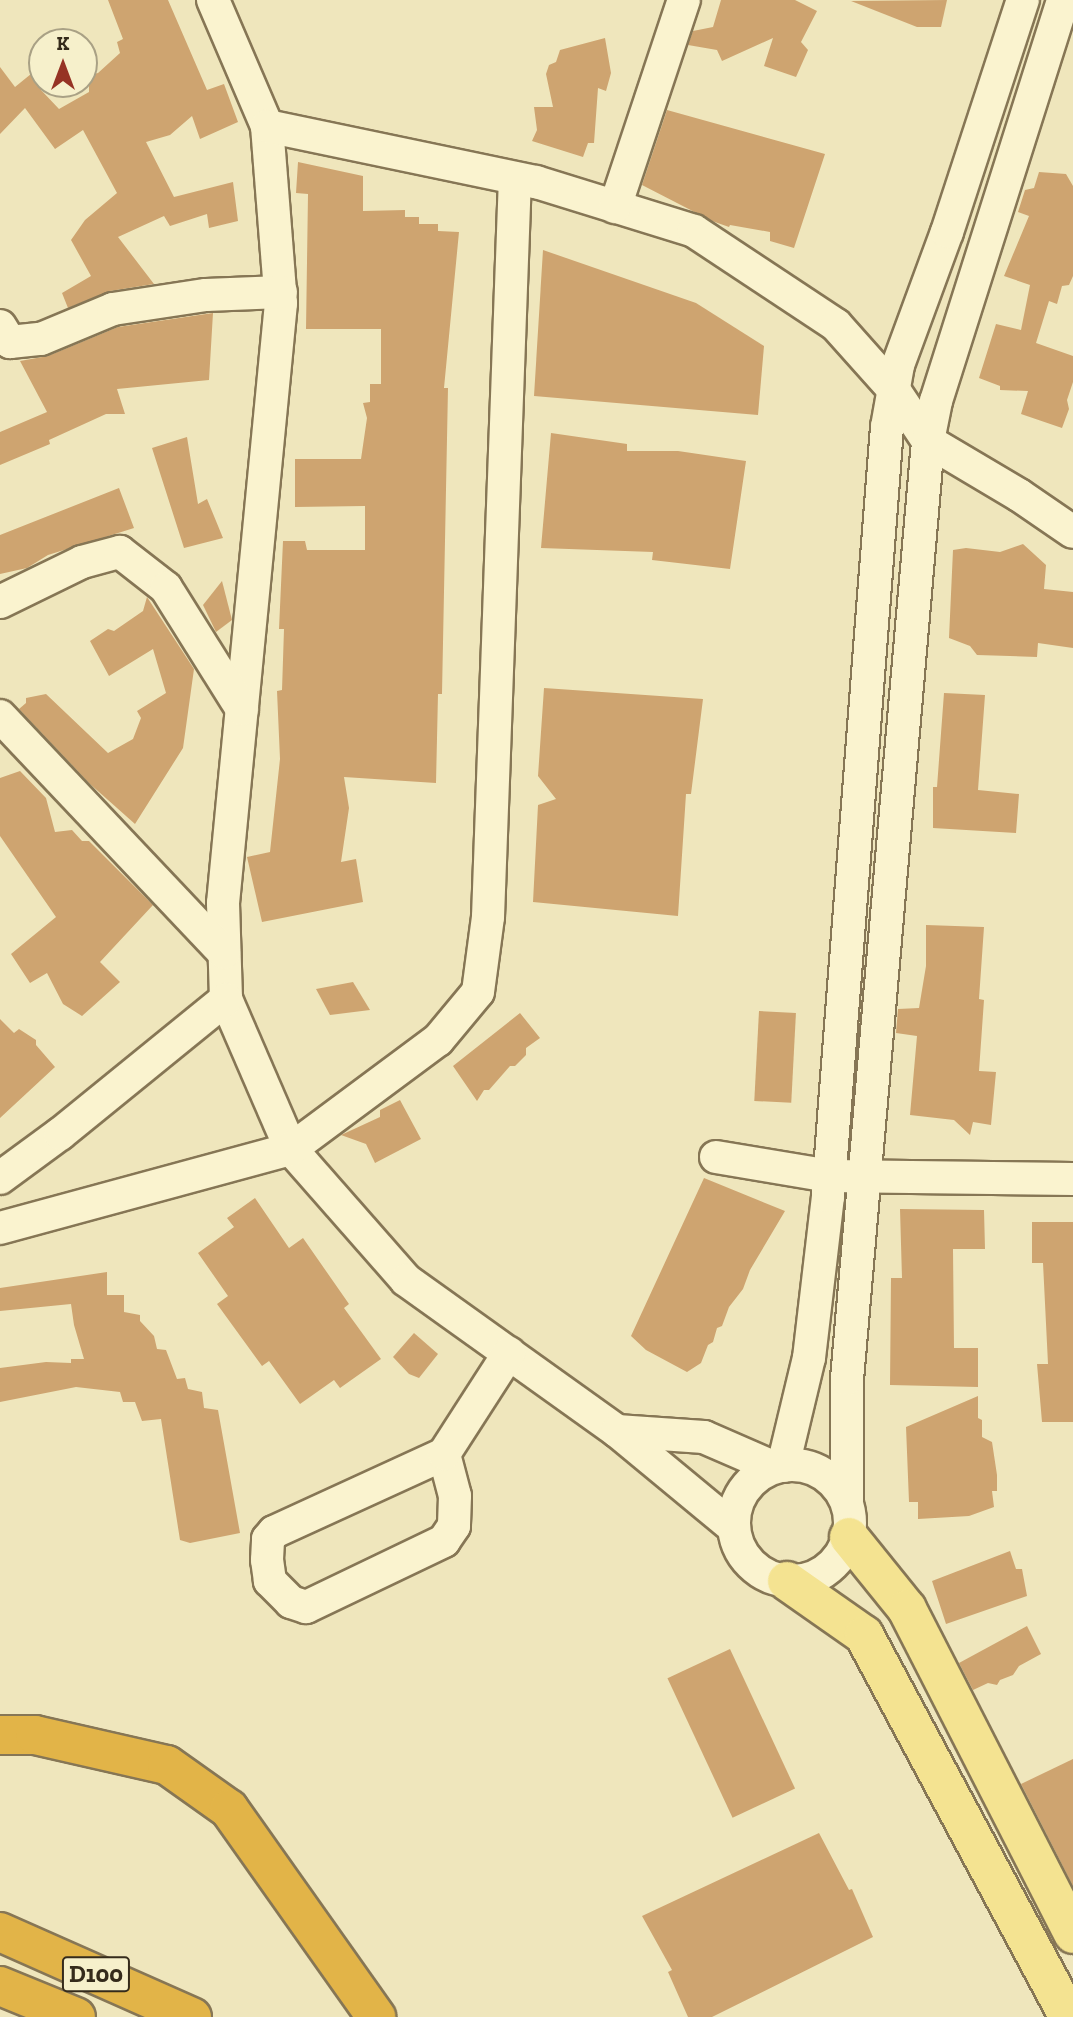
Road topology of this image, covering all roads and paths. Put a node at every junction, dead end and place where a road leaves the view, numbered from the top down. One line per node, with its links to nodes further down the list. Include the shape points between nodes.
1 (213, 0): 5 (street)
2 (684, 0): 7 (street)
3 (1023, 0): 10 (street, via 898,365)
4 (1063, 0): 11 (street, via 936,401)
5 (267, 126): 6 (street); 8 (street)
6 (515, 178): 7 (street); 18 (street, via 488,917 478,992 438,1040)
7 (615, 207): 10 (street, via 694,231 836,325)
8 (281, 292): 9 (street, via 206,295 113,309 41,340 10,342); 14 (street)
9 (0, 326)
10 (894, 390): 11 (street); 20 (street, via 887,427)
11 (928, 441): 12 (street); 22 (street)
12 (1073, 532)
13 (0, 602): 14 (street, via 82,562 120,552 166,588)
14 (242, 709): 16 (street, via 223,903)
15 (0, 716): 16 (street)
16 (224, 953): 17 (street)
17 (226, 999): 18 (street); 21 (street)
18 (291, 1149): 24 (street); 25 (street, via 406,1280)
19 (716, 1157): 20 (street)
20 (830, 1176): 22 (street); 28 (street, via 809,1358)
21 (0, 1178)
22 (863, 1178): 23 (street); 29 (street, via 847,1379)
23 (1073, 1179)
24 (0, 1228)
25 (509, 1353): 26 (street); 27 (street)
26 (617, 1430): 28 (street, via 704,1437); 30 (street)
27 (443, 1454): 27 (street, via 274,1532 268,1539 270,1581 291,1602 306,1607 444,1541 454,1526 455,1496)
28 (778, 1466): 29 (street, via 808,1466 824,1474); 30 (street, via 756,1476 743,1490)
29 (848, 1519): 31 (street, via 833,1566 804,1581); 34 (main road, via 907,1609)
30 (733, 1527): 31 (street, via 745,1558 771,1578)
31 (787, 1581): 36 (main road, via 864,1635)
32 (0, 1735): 39 (highway, via 35,1735 167,1765 229,1809)
33 (0, 1932): 38 (highway, D100)
34 (1073, 1934)
35 (0, 1986): 37 (highway, D100)
36 (1069, 2006)
37 (76, 2017)
38 (191, 2017)
39 (376, 2017)

